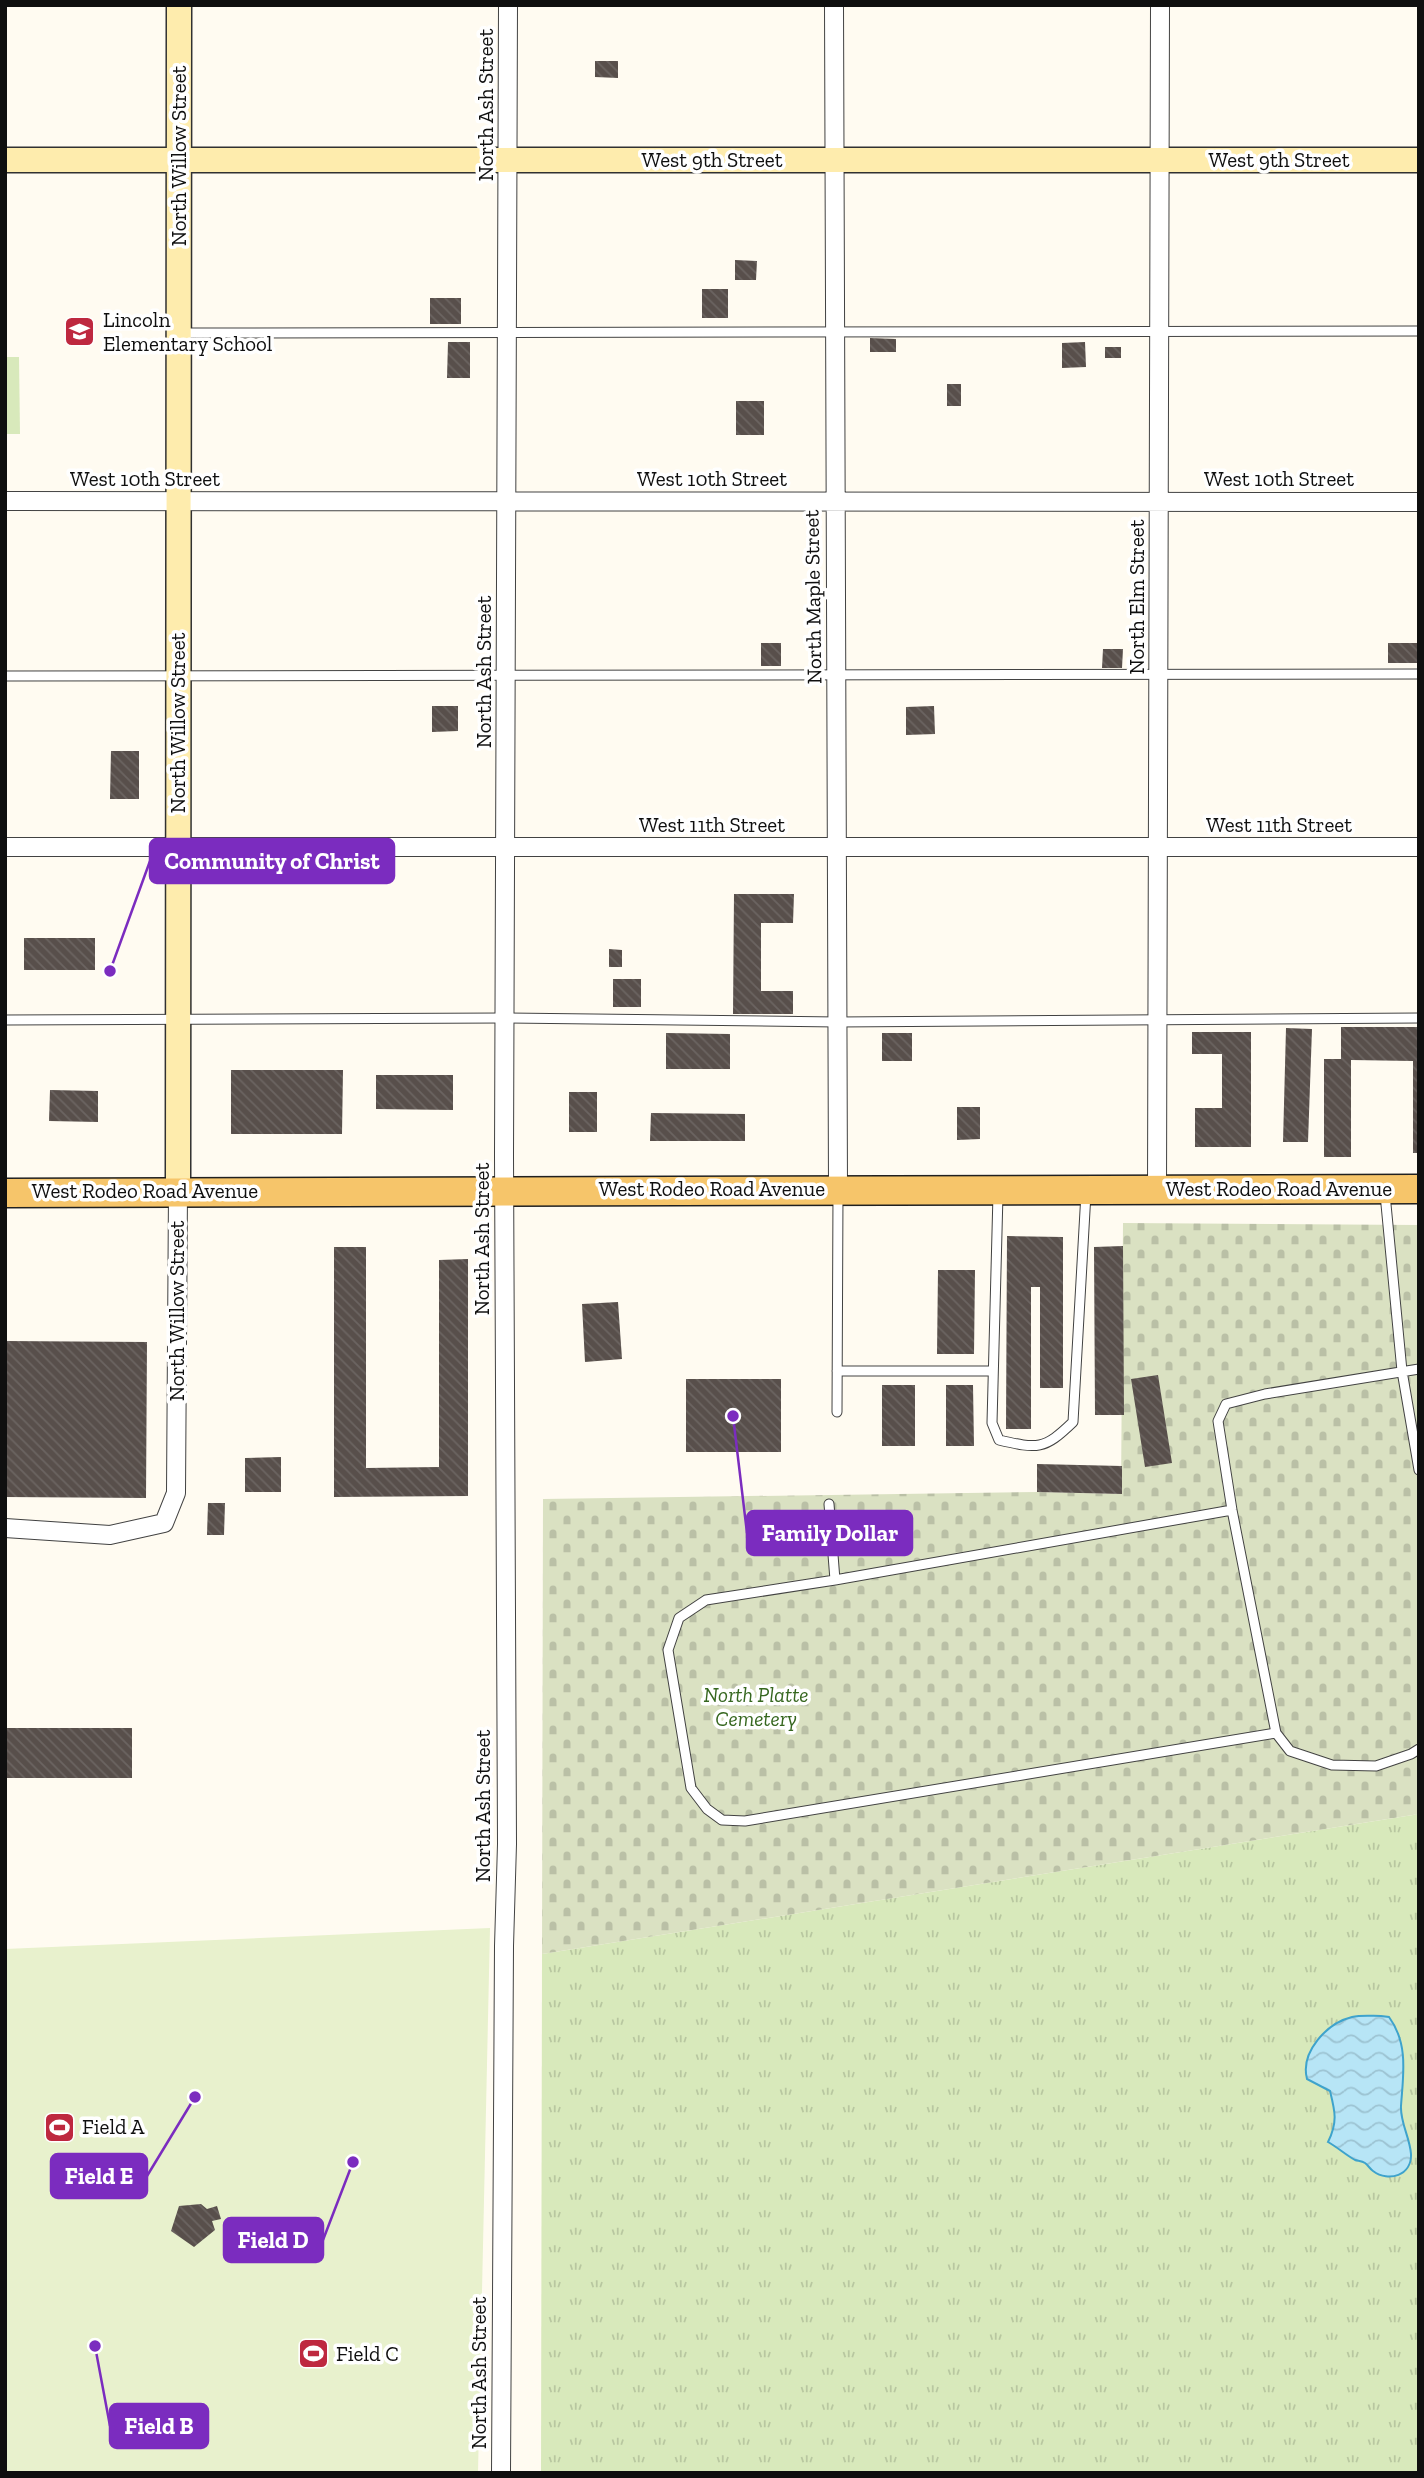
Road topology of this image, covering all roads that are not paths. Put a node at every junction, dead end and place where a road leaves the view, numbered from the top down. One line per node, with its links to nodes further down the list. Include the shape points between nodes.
1 (179, 5): 6 (street, North Willow Street)
2 (508, 5): 7 (street, North Ash Street)
3 (834, 5): 8 (street, North Maple Street)
4 (1160, 5): 9 (street, North Elm Street)
5 (5, 160): 6 (street, West 9th Street)
6 (179, 160): 7 (street, West 9th Street); 13 (street, North Willow Street)
7 (509, 160): 8 (street, West 9th Street); 14 (street, North Ash Street)
8 (834, 160): 9 (street, West 9th Street); 15 (street, North Maple Street)
9 (1160, 160): 10 (street, West 9th Street); 12 (street, North Elm Street)
10 (1419, 160)
11 (1419, 331): 12 (lane)
12 (1160, 332): 15 (lane); 20 (street, North Elm Street)
13 (178, 333): 14 (lane); 17 (street, North Willow Street)
14 (508, 333): 15 (lane); 18 (street, North Ash Street)
15 (834, 333): 19 (street, North Maple Street)
16 (5, 501): 17 (street, West 10th Street)
17 (178, 502): 18 (street, West 10th Street); 27 (street, North Willow Street)
18 (507, 502): 19 (street, West 10th Street); 23 (street, North Ash Street)
19 (835, 502): 20 (street, West 10th Street); 22 (street, North Maple Street)
20 (1160, 502): 21 (street, West 10th Street); 24 (street, North Elm Street)
21 (1419, 502)
22 (836, 673): 23 (lane); 24 (lane); 31 (street, North Maple Street)
23 (506, 674): 27 (lane); 30 (street, North Ash Street)
24 (1159, 674): 25 (lane); 32 (street, North Elm Street)
25 (1419, 674)
26 (5, 676): 27 (lane)
27 (178, 676): 29 (street, North Willow Street)
28 (5, 847): 29 (street, West 11th Street)
29 (178, 847): 30 (street, West 11th Street); 37 (street, North Willow Street)
30 (506, 848): 31 (street, West 11th Street); 34 (street, North Ash Street)
31 (838, 848): 32 (street, West 11th Street); 39 (street, North Maple Street)
32 (1158, 848): 33 (street, West 11th Street); 38 (street, North Elm Street)
33 (1419, 848)
34 (505, 1018): 37 (lane); 39 (lane); 46 (street, North Ash Street)
35 (1419, 1018): 38 (lane)
36 (5, 1020): 37 (lane)
37 (178, 1020): 47 (street, North Willow Street)
38 (1157, 1020): 39 (lane); 43 (street, North Elm Street)
39 (837, 1022): 40 (street, North Maple Street)
40 (838, 1189): 41 (main road, West Rodeo Road Avenue); 46 (main road, West Rodeo Road Avenue); 50 (lane)
41 (998, 1189): 42 (main road, West Rodeo Road Avenue); 51 (lane)
42 (1086, 1189): 43 (main road, West Rodeo Road Avenue); 51 (lane, via 1073,1422 1053,1442 1028,1446 999,1440 992,1423)
43 (1157, 1189): 44 (main road, West Rodeo Road Avenue)
44 (1385, 1189): 45 (main road, West Rodeo Road Avenue); 52 (lane)
45 (1419, 1189)
46 (504, 1190): 47 (main road, West Rodeo Road Avenue); 61 (street, North Ash Street, via 507,1844)
47 (178, 1191): 48 (main road, West Rodeo Road Avenue); 57 (street, North Willow Street, via 176,1493 164,1523 110,1535)
48 (5, 1193)
49 (1419, 1369): 52 (lane)
50 (837, 1371): 51 (lane); 53 (lane)
51 (993, 1371)
52 (1402, 1371): 54 (lane); 56 (lane, via 1226,1404 1218,1421)
53 (837, 1412)
54 (1419, 1470)
55 (829, 1504): 58 (lane)
56 (1231, 1510): 58 (lane); 59 (lane)
57 (5, 1528)
58 (835, 1580): 59 (lane, via 706,1600 679,1618 668,1650 691,1788 722,1820 745,1821)
59 (1276, 1733): 60 (lane, via 1290,1751 1332,1765 1376,1766)
60 (1419, 1749)
61 (501, 2473)

